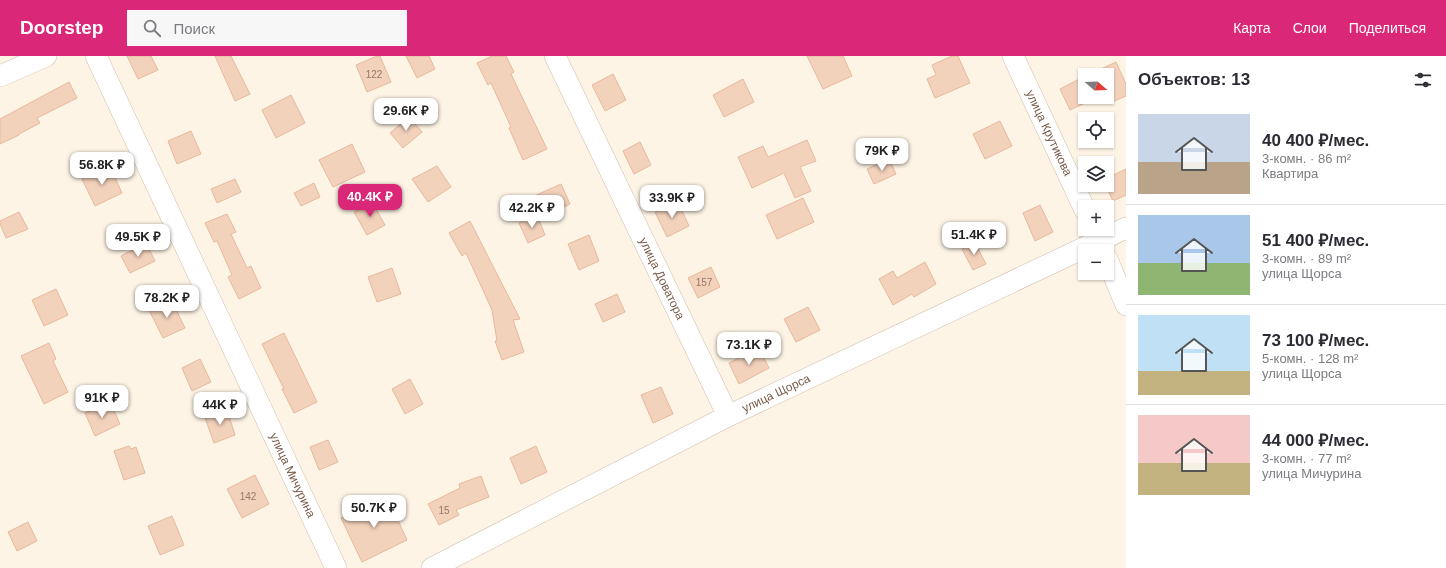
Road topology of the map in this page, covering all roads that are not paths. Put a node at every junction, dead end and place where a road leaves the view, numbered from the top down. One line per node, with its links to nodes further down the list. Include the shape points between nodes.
1 (46, 56): 5 (street)
2 (96, 56): 13 (street, улица Мичурина)
3 (555, 56): 12 (street, улица Доватора)
4 (1013, 56): 6 (street, улица Крутикова)
5 (0, 76)
6 (1080, 200)
7 (1126, 228): 8 (street, улица Щорса)
8 (1102, 244)
9 (1078, 256): 12 (street, улица Щорса)
10 (1114, 276): 11 (street)
11 (1126, 305)
12 (728, 416): 14 (street, улица Щорса)
13 (336, 568)
14 (432, 568)

